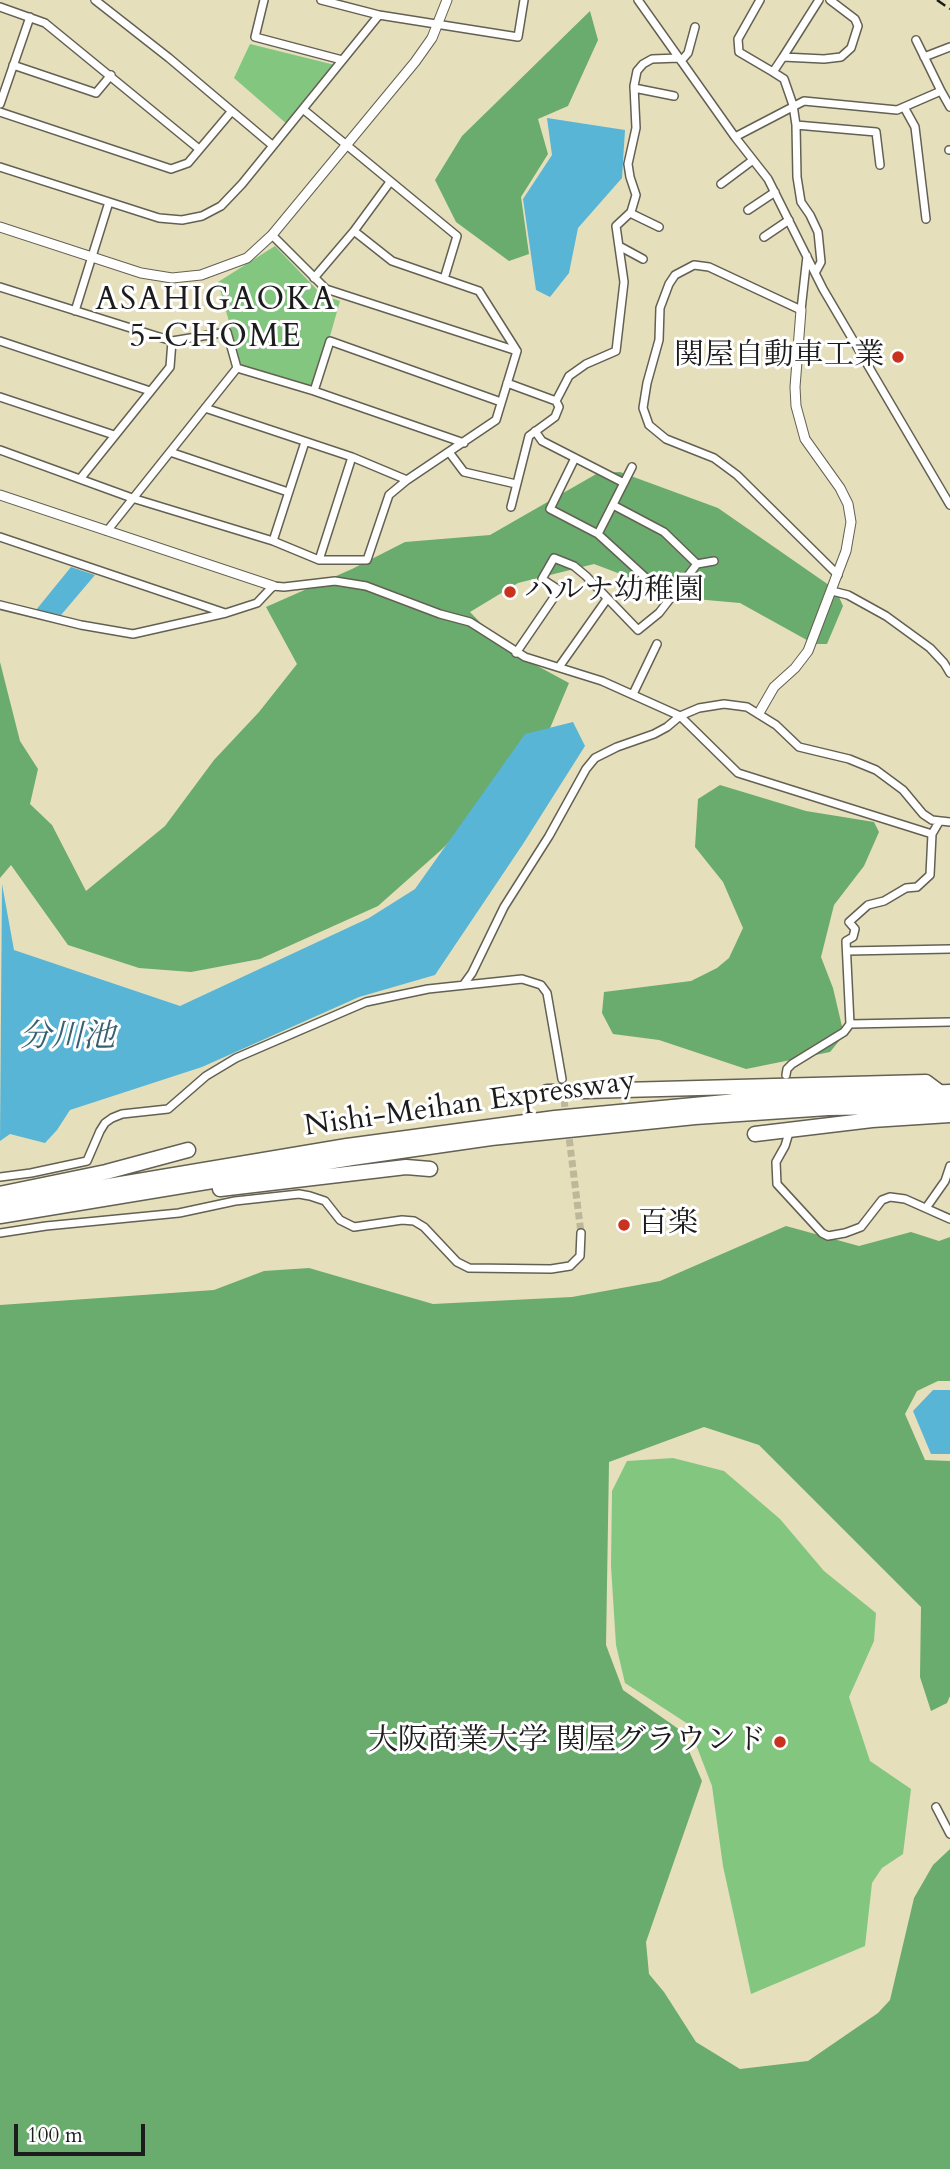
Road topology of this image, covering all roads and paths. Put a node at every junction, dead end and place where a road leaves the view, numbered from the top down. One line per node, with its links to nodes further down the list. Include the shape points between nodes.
1 (95, 0): 33 (street)
2 (264, 0): 19 (street, via 255,37)
3 (321, 0): 11 (street)
4 (447, 0): 13 (street)
5 (524, 0): 13 (street, via 518,37)
6 (638, 0): 20 (street)
7 (760, 0): 22 (street, via 738,39 739,52)
8 (819, 0): 17 (street)
9 (831, 0): 17 (street, via 858,26 851,48 841,57)
10 (0, 7): 12 (street)
11 (379, 15): 13 (street); 19 (street)
12 (30, 17): 21 (street); 23 (street, via 45,23)
13 (439, 25): 37 (street, via 415,62)
14 (695, 27): 20 (street, via 688,53)
15 (916, 40): 18 (street)
16 (950, 47): 18 (street)
17 (783, 57): 22 (street)
18 (924, 57): 25 (street)
19 (342, 60): 31 (street)
20 (680, 60): 24 (street, via 662,57 643,64 636,71); 35 (street)
21 (13, 65): 23 (street, via 96,93); 27 (street)
22 (773, 72): 28 (street, via 784,79)
23 (111, 75): 38 (street)
24 (634, 88): 26 (street); 47 (street, via 636,128 628,164 636,195)
25 (941, 91): 29 (street); 30 (street)
26 (674, 96)
27 (0, 104)
28 (793, 106): 29 (street, via 804,101 886,110); 34 (street); 35 (street)
29 (904, 107): 48 (street, via 915,127)
30 (950, 107)
31 (304, 110): 36 (street); 37 (street)
32 (0, 112): 38 (street, via 171,169 188,163)
33 (231, 112): 36 (street); 38 (street)
34 (796, 125): 40 (street, via 876,132); 59 (street, via 801,202 818,232 821,262)
35 (735, 137): 39 (street)
36 (272, 145): 45 (street, via 221,206 202,216 159,218)
37 (346, 145): 42 (street); 53 (street)
38 (199, 149)
39 (753, 160): 43 (street); 44 (street)
40 (880, 165)
41 (0, 167): 45 (street)
42 (390, 181): 52 (street); 61 (street, via 457,236)
43 (721, 184)
44 (775, 192): 46 (street); 49 (street)
45 (109, 202): 57 (street)
46 (748, 210)
47 (630, 213): 51 (street); 55 (street, via 616,226)
48 (926, 219)
49 (789, 220): 54 (street); 56 (street)
50 (0, 227): 57 (street)
51 (659, 227)
52 (354, 231): 60 (street); 61 (street, via 392,261)
53 (272, 236): 57 (street, via 247,258 201,275 172,278); 60 (street)
54 (764, 237)
55 (619, 246): 58 (street); 73 (street, via 624,282 616,351 569,376)
56 (807, 256): 59 (street); 63 (street)
57 (93, 258): 64 (street)
58 (643, 259)
59 (815, 273): 94 (street)
60 (314, 278): 67 (street, via 326,289)
61 (444, 279): 67 (street, via 479,291)
62 (0, 287): 64 (street)
63 (801, 310): 103 (street, via 796,406 805,439 840,488 851,522); 103 (street, via 709,267 687,267 669,284 660,308 659,340 643,408 649,425 666,439 714,458 737,475)
64 (75, 311): 66 (street)
65 (0, 341): 70 (street)
66 (172, 341): 68 (street, via 227,332); 70 (street, via 170,368)
67 (517, 351): 69 (street)
68 (237, 368): 71 (street); 75 (street)
69 (508, 383): 73 (street); 74 (street)
70 (150, 391): 77 (street)
71 (314, 391): 74 (street, via 330,341); 79 (street)
72 (0, 397): 77 (street)
73 (556, 401): 76 (street, via 555,417)
74 (501, 402): 79 (street, via 496,420)
75 (205, 408): 78 (street); 81 (street)
76 (535, 431): 84 (street, via 542,441); 89 (street, via 529,436)
77 (114, 435): 86 (street)
78 (305, 442): 83 (street); 90 (street)
79 (464, 443): 82 (street)
80 (0, 450): 86 (street)
81 (170, 452): 90 (street); 92 (street)
82 (449, 452): 87 (street); 89 (street, via 464,472)
83 (352, 457): 87 (street); 100 (street)
84 (575, 458): 88 (street); 97 (street, via 550,509)
85 (632, 467): 88 (street)
86 (80, 479): 92 (street)
87 (407, 480): 100 (street, via 386,500 367,560)
88 (624, 483): 93 (street)
89 (516, 484): 95 (street)
90 (288, 492): 99 (street)
91 (0, 495): 96 (street)
92 (132, 498): 96 (street); 99 (street)
93 (613, 505): 97 (street); 102 (street, via 664,532)
94 (950, 505)
95 (511, 507)
96 (107, 531): 104 (street)
97 (598, 534): 107 (street)
98 (0, 537): 109 (street)
99 (273, 541): 100 (street)
100 (319, 560)
101 (714, 561): 102 (street)
102 (696, 564): 107 (street)
103 (838, 575): 105 (street)
104 (273, 586): 109 (street, via 257,603); 111 (street, via 334,581 366,586 480,626)
105 (832, 591): 113 (street, via 886,616 930,648); 115 (street, via 808,651 774,687)
106 (607, 599): 107 (street, via 638,629); 111 (street, via 574,566 554,558 542,579 559,590); 112 (street)
107 (669, 599)
108 (0, 605): 109 (street, via 133,634)
109 (226, 613)
110 (657, 644): 114 (street)
111 (516, 653): 112 (street)
112 (559, 667): 114 (street)
113 (950, 673)
114 (633, 694): 116 (street)
115 (759, 713): 116 (street, via 724,704); 117 (street, via 799,747 876,770 903,790 923,814)
116 (680, 716): 118 (street, via 737,773); 121 (street, via 654,734 605,751 586,769)
117 (947, 821): 118 (street)
118 (932, 834): 120 (street, via 930,875 917,887 868,905 849,922 855,929 846,941)
119 (950, 949): 120 (street)
120 (847, 951): 123 (street)
121 (464, 984): 125 (street, via 522,979 541,985 547,993); 135 (street, via 366,1002 218,1066 168,1109 112,1118 100,1131 87,1161)
122 (950, 1022): 123 (street)
123 (850, 1024): 124 (street, via 792,1064)
124 (786, 1075)
125 (562, 1079)
126 (547, 1092): 127 (highway, via 926,1082)
127 (944, 1092): 138 (highway, Nishi-Meihan Expressway, via 758,1099 568,1116 347,1146)
128 (950, 1106): 137 (highway, Nishi-Meihan Expressway, via 828,1108 517,1135)
129 (950, 1115): 130 (highway)
130 (755, 1135)
131 (788, 1136): 139 (street, via 776,1162 777,1184 822,1233 828,1236 861,1227 882,1200 890,1197)
132 (188, 1150): 136 (highway)
133 (950, 1166): 139 (street)
134 (430, 1169): 137 (highway, via 407,1167 97,1207)
135 (0, 1177)
136 (0, 1194)
137 (87, 1202): 140 (highway, Nishi-Meihan Expressway)
138 (0, 1203)
139 (926, 1208): 141 (street)
140 (0, 1216)
141 (950, 1219)
142 (0, 1233): 143 (street, via 299,1195 325,1201 340,1220 354,1227 414,1221 469,1268 570,1266 580,1256)
143 (581, 1233)
144 (936, 1807): 145 (street)
145 (950, 1834)

